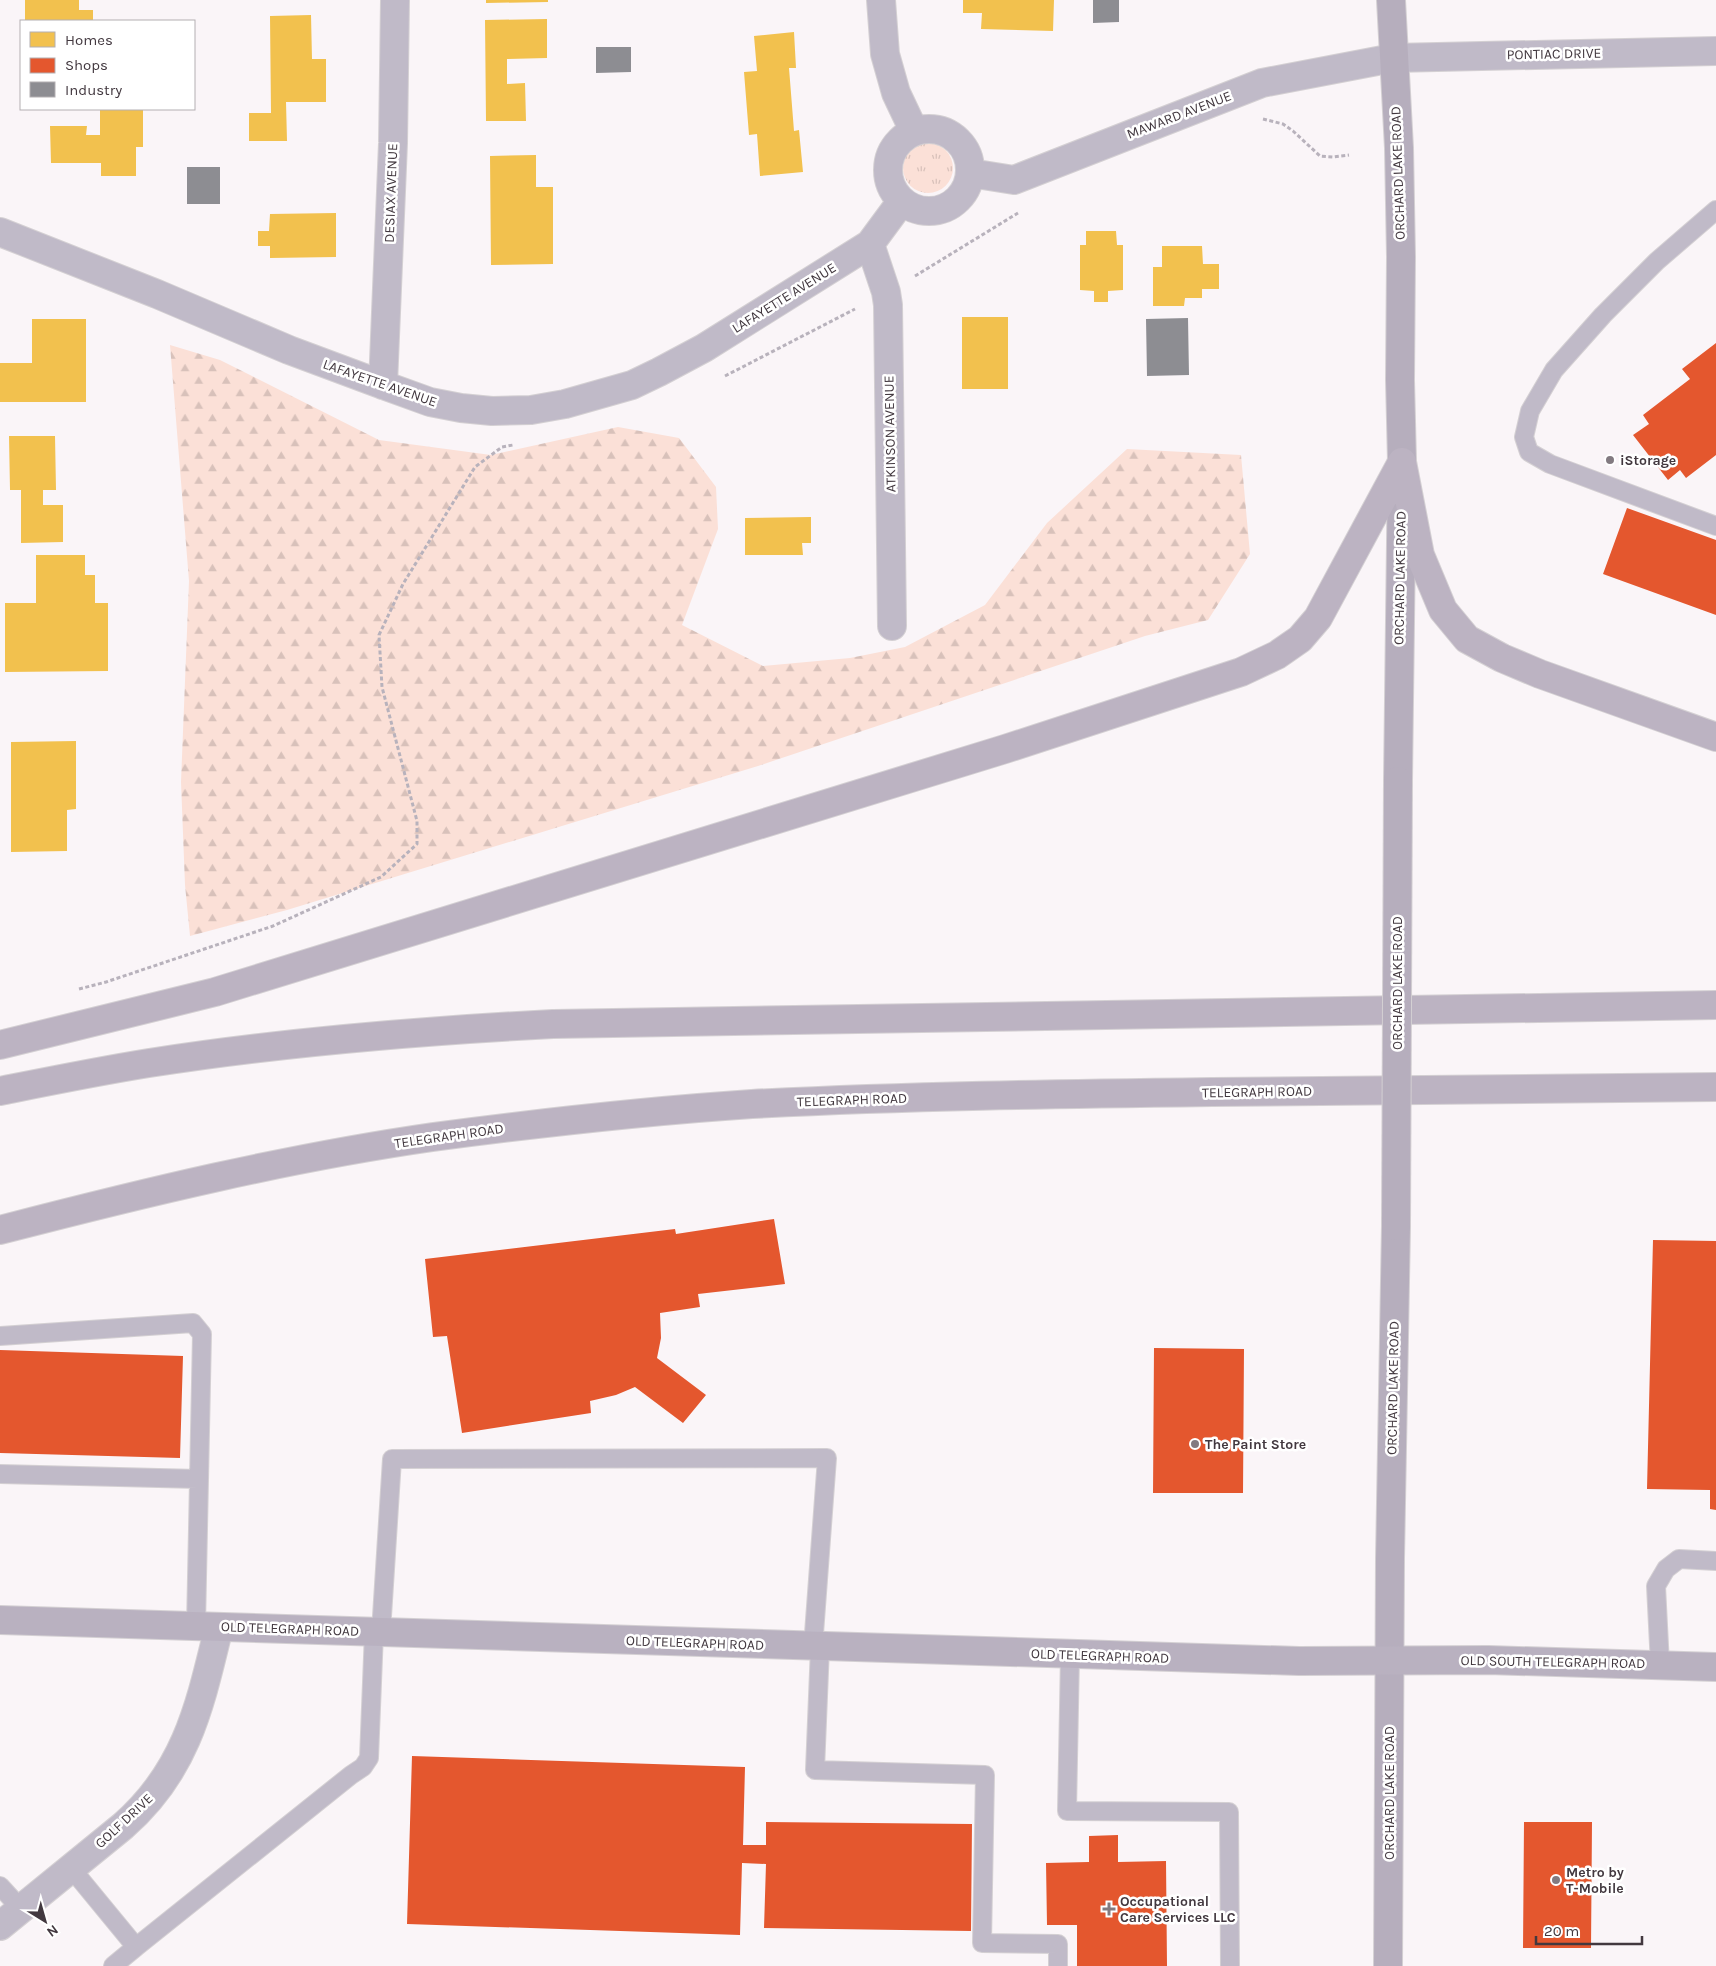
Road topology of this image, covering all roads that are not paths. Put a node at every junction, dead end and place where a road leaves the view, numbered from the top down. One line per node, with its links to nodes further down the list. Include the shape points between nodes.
1 (395, 0): 12 (street, DESIAX AVENUE)
2 (881, 0): 6 (street, via 885,54 896,93)
3 (1391, 0): 5 (main road, ORCHARD LAKE ROAD)
4 (1716, 51): 5 (street, PONTIAC DRIVE)
5 (1393, 58): 7 (street, MAWARD AVENUE, via 1262,83 1014,180); 13 (main road, ORCHARD LAKE ROAD, via 1399,148)
6 (914, 131): 7 (street, via 931,129 960,142 968,156); 8 (street, via 900,140 890,154 887,171 890,188)
7 (970, 173): 8 (street, via 962,195 944,209 932,212 916,210)
8 (901, 202): 11 (street, LAFAYETTE AVENUE)
9 (1716, 210): 14 (lane, via 1603,315 1554,370 1530,411 1524,437 1529,452 1550,464)
10 (0, 232): 12 (street, LAFAYETTE AVENUE)
11 (870, 244): 12 (street, LAFAYETTE AVENUE, via 704,348 632,385 603,394 531,410 492,411 430,402); 15 (street, ATKINSON AVENUE, via 888,305)
12 (383, 385)
13 (1402, 462): 16 (highway, via 1420,555 1443,610 1467,638 1540,674); 18 (highway, via 1318,618 1300,639 1241,672 1005,749 215,992); 31 (main road, ORCHARD LAKE ROAD, bridge)
14 (1716, 526)
15 (892, 626)
16 (1716, 737)
17 (1716, 1005): 20 (highway, via 470,1028 308,1042 149,1063)
18 (0, 1045)
19 (1716, 1087): 21 (highway, TELEGRAPH ROAD, via 994,1095 740,1105 589,1118 428,1138 228,1175)
20 (0, 1091)
21 (0, 1230)
22 (0, 1336): 24 (lane, via 193,1323 202,1334)
23 (0, 1474): 24 (lane)
24 (198, 1479): 27 (lane)
25 (1716, 1561): 32 (lane, via 1679,1559 1666,1568 1656,1586)
26 (0, 1620): 27 (main road, OLD TELEGRAPH ROAD)
27 (207, 1626): 28 (main road, OLD TELEGRAPH ROAD); 34 (street, GOLF DRIVE, via 201,1703 187,1739 166,1777 135,1815)
28 (378, 1632): 29 (main road, OLD TELEGRAPH ROAD); 29 (lane, via 392,1459 827,1458); 38 (lane, via 369,1758 363,1767)
29 (816, 1647): 30 (main road, OLD TELEGRAPH ROAD); 40 (lane, via 815,1770 985,1775 982,1943 1058,1944)
30 (1070, 1655): 31 (main road, OLD TELEGRAPH ROAD, via 1299,1662); 41 (lane, via 1067,1810 1229,1812)
31 (1390, 1661): 32 (main road, OLD SOUTH TELEGRAPH ROAD); 42 (main road, ORCHARD LAKE ROAD)
32 (1660, 1665): 33 (main road, OLD SOUTH TELEGRAPH ROAD)
33 (1716, 1667)
34 (71, 1868): 36 (street, GOLF DRIVE); 38 (lane)
35 (0, 1886): 36 (lane)
36 (21, 1909): 37 (street, GOLF DRIVE)
37 (0, 1926)
38 (136, 1947): 39 (lane)
39 (113, 1966)
40 (1058, 1966)
41 (1230, 1966)
42 (1388, 1966)

